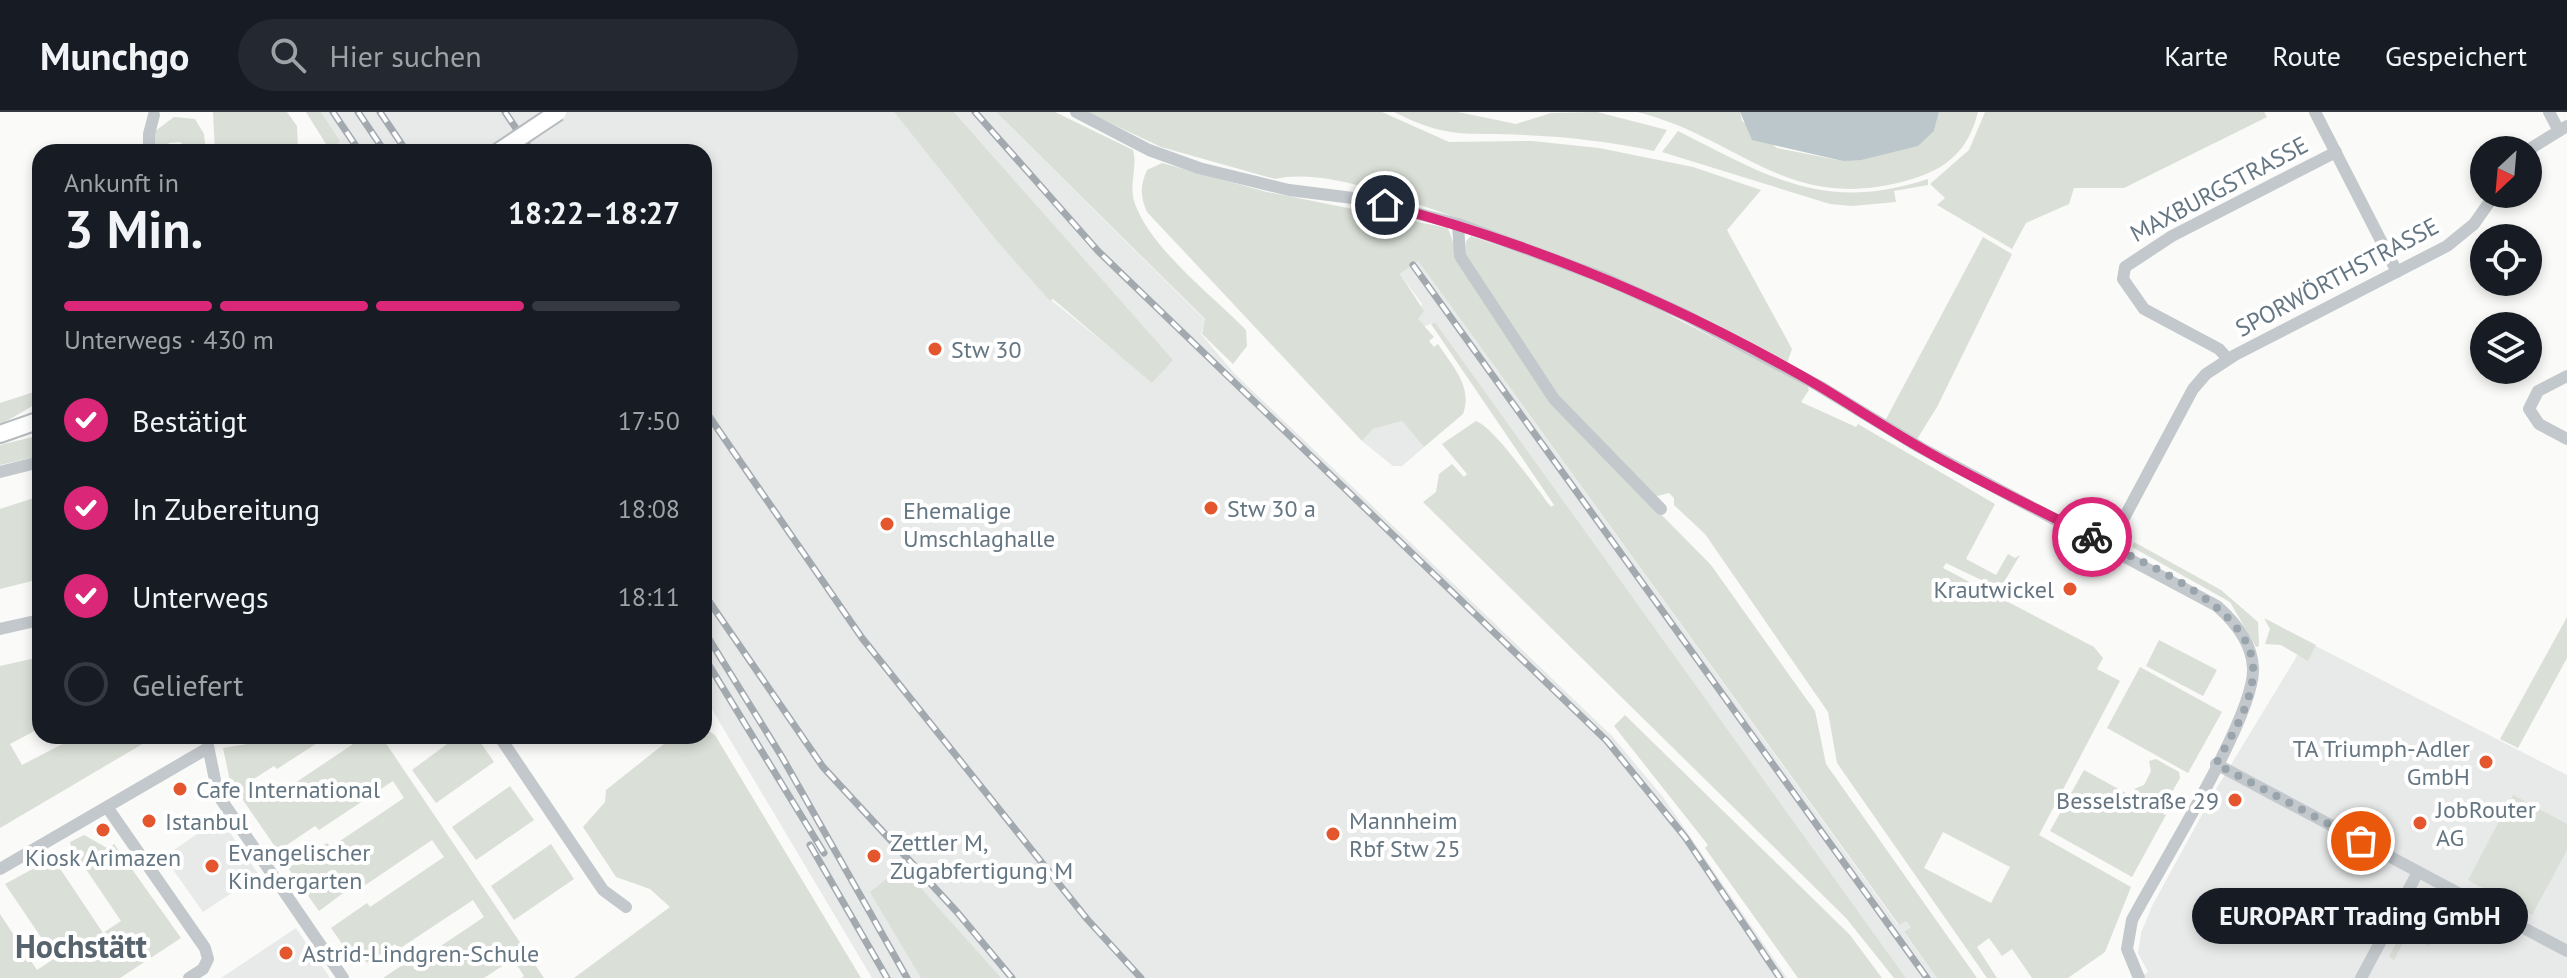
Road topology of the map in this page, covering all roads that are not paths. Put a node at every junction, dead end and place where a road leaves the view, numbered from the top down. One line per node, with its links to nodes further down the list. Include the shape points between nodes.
1 (558, 112): 9 (main road, bridge)
2 (1076, 112): 12 (street, via 1149,150 1199,168)
3 (2315, 112): 10 (street)
4 (2549, 112): 6 (street)
5 (154, 115): 8 (street)
6 (2563, 128): 7 (street)
7 (2542, 141)
8 (149, 144)
9 (510, 144)
10 (2336, 152): 13 (street, MAXBURGSTRASSE, via 2172,236); 14 (street)
11 (2484, 208): 14 (street, SPORWÖRTHSTRASSE, via 2463,235)
12 (1458, 224): 22 (street, via 1460,256 1554,399); 23 (street, via 1604,278 1685,315)
13 (2125, 267): 15 (street, SPORWÖRTHSTRASSE, via 2123,279 2144,309)
14 (2397, 272): 15 (street, SPORWÖRTHSTRASSE)
15 (2228, 359): 23 (street, SPORWÖRTHSTRASSE, via 2193,389)
16 (2567, 376): 19 (street, via 2538,391 2529,409 2539,424)
17 (32, 423): 18 (main road)
18 (0, 434)
19 (2567, 439)
20 (32, 464): 21 (street)
21 (0, 472)
22 (1661, 509)
23 (2109, 546): 29 (street, via 2217,606 2245,641 2253,667 2249,697)
24 (32, 622): 25 (street)
25 (0, 629)
26 (204, 744): 30 (street)
27 (207, 744): 36 (street, via 218,795)
28 (504, 744): 33 (street, via 603,890)
29 (2216, 764): 32 (street); 37 (street, via 2132,920 2127,949)
30 (107, 807): 31 (street); 35 (street, via 205,948 208,959 203,969)
31 (0, 869)
32 (2418, 872): 34 (street); 38 (street)
33 (626, 907)
34 (2567, 951)
35 (189, 978)
36 (343, 978)
37 (2139, 978)
38 (2361, 978)

